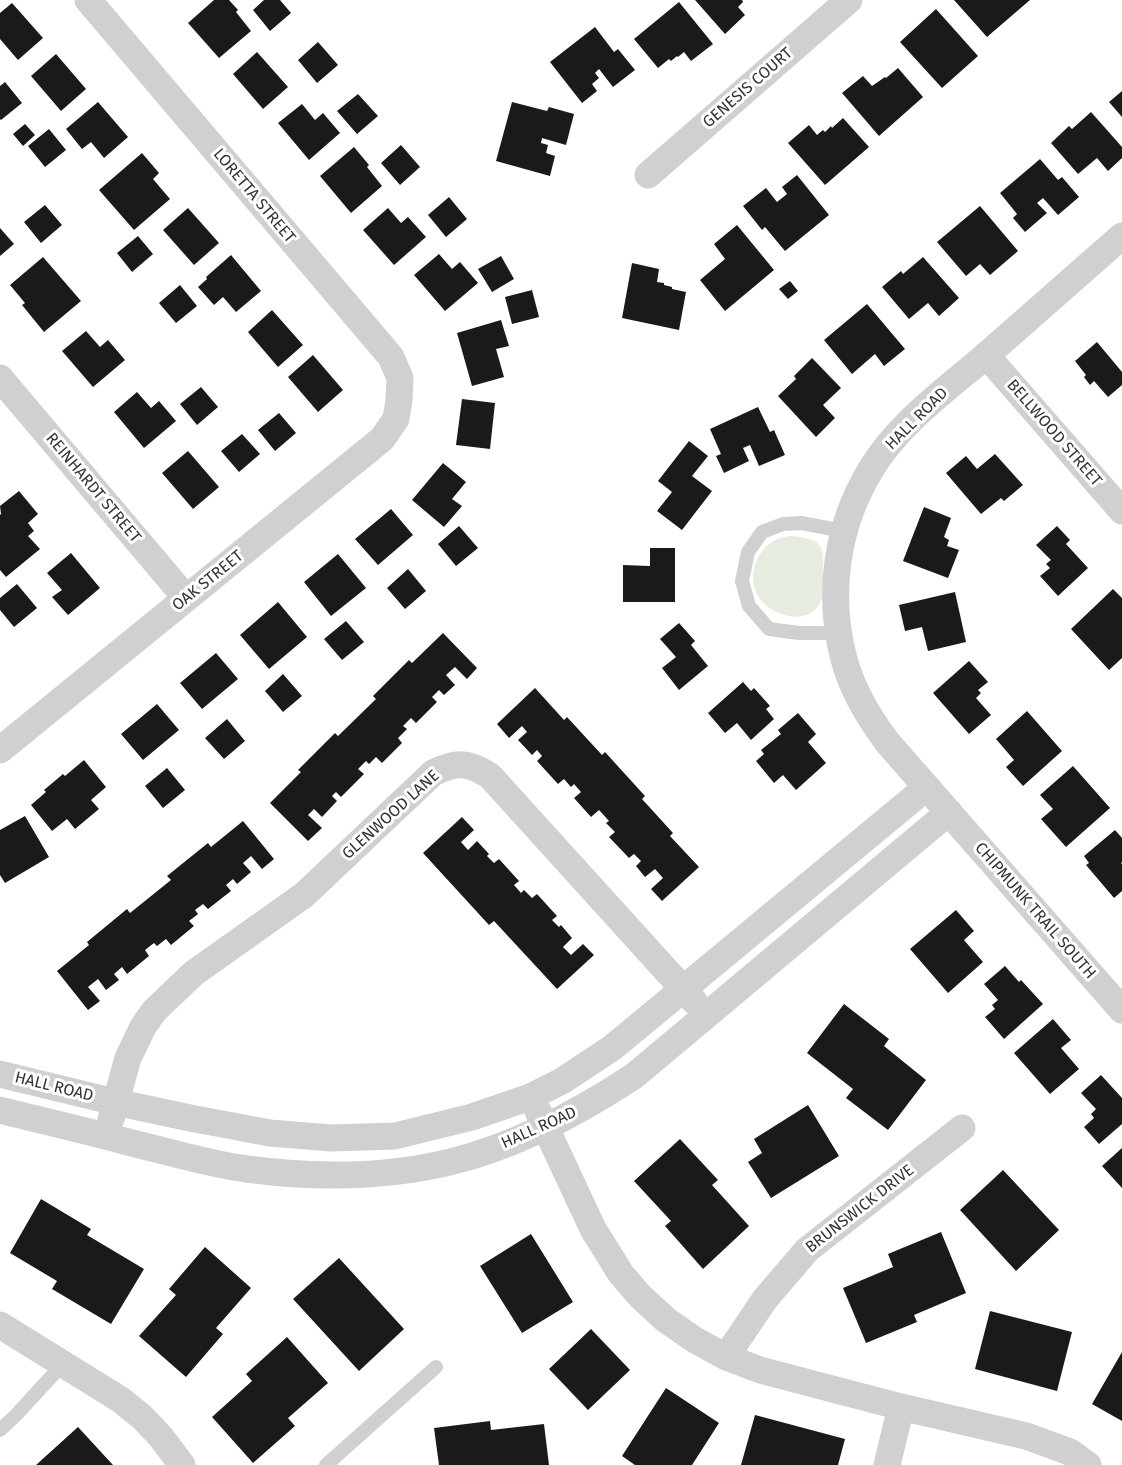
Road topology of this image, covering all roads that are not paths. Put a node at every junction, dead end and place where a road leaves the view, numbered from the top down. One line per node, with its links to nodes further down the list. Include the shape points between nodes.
1 (88, 0): 7 (street, LORETTA STREET, via 391,357 400,378)
2 (849, 0): 3 (street, GENESIS COURT)
3 (648, 175)
4 (1122, 236): 5 (street, HALL ROAD)
5 (986, 355): 8 (street, BELLWOOD STREET); 9 (street, HALL ROAD, via 897,435 871,469 854,500)
6 (0, 378): 10 (street, REINHARDT STREET)
7 (399, 400): 10 (street, OAK STREET, via 396,419 382,439)
8 (1122, 511)
9 (844, 531): 11 (street, HALL ROAD, via 835,583); 11 (lane, via 801,523 783,524 762,532 748,552 742,581 749,606 769,629)
10 (186, 598): 12 (street, OAK STREET)
11 (838, 633): 13 (street, HALL ROAD, via 856,692 873,722)
12 (0, 750)
13 (927, 787): 14 (street, HALL ROAD); 15 (street, HALL ROAD)
14 (949, 812): 16 (street, CHIPMUNK TRAIL SOUTH); 17 (street, HALL ROAD)
15 (682, 988): 17 (street, GLENWOOD LANE); 19 (street, HALL ROAD, via 612,1048); 20 (street, GLENWOOD LANE, via 490,776 468,765 446,766 433,773 304,895 194,973 154,1011 128,1058)
16 (1122, 1010)
17 (707, 1015): 22 (street, HALL ROAD, via 634,1076)
18 (0, 1074): 20 (street, HALL ROAD)
19 (530, 1097): 20 (street, HALL ROAD, via 472,1117 395,1136 332,1137 270,1133); 22 (street)
20 (115, 1102): 24 (street, GLENWOOD LANE)
21 (0, 1110): 24 (street, HALL ROAD)
22 (546, 1126): 24 (street, HALL ROAD, via 451,1162 351,1175 246,1169); 26 (street, via 593,1229 621,1274 666,1320)
23 (962, 1128): 26 (street, BRUNSWICK DRIVE, via 807,1250 765,1299)
24 (107, 1136)
25 (0, 1324): 27 (street)
26 (726, 1357): 29 (street, via 760,1370)
27 (63, 1364): 30 (lane); 31 (street, via 121,1400 160,1437)
28 (436, 1367): 32 (lane)
29 (901, 1407): 33 (street); 34 (street, via 1026,1436 1070,1452)
30 (0, 1430)
31 (182, 1465)
32 (326, 1465)
33 (887, 1465)
34 (1088, 1465)

